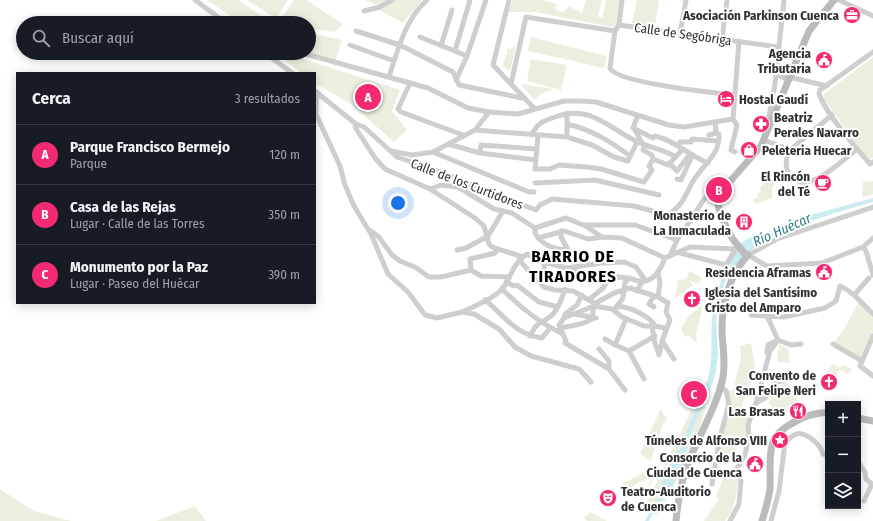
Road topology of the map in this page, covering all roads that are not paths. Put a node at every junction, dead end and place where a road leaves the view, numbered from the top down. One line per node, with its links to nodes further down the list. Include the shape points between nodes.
1 (195, 0): 15 (street)
2 (392, 0): 14 (street, via 380,7)
3 (427, 0): 24 (street, via 414,15)
4 (470, 0): 28 (street)
5 (486, 0): 30 (street)
6 (509, 0): 42 (street, via 493,65)
7 (622, 0): 17 (street)
8 (686, 0): 20 (street)
9 (727, 0): 22 (street)
10 (784, 0): 27 (street)
11 (834, 0): 35 (street, via 809,31)
12 (839, 0): 16 (street)
13 (452, 10): 26 (street)
14 (364, 11)
15 (217, 16)
16 (873, 16)
17 (619, 26): 19 (street, Calle de Segóbriga); 20 (street, Calle de Segóbriga)
18 (356, 31): 24 (street)
19 (615, 31): 42 (street, Calle de Segóbriga, via 526,17); 45 (street, via 610,68 614,73 687,90)
20 (680, 34): 22 (street, Calle de Segóbriga)
21 (420, 37): 26 (street)
22 (722, 39): 23 (street, Calle de Segóbriga)
23 (739, 41): 27 (street, Calle de Segóbriga); 45 (street)
24 (400, 44): 33 (street); 40 (street, via 453,72)
25 (350, 45): 33 (street)
26 (441, 46): 28 (street)
27 (778, 47): 34 (street)
28 (455, 51): 30 (street)
29 (873, 52): 43 (street)
30 (468, 56): 40 (street)
31 (316, 57): 38 (street)
32 (274, 60): 36 (street)
33 (394, 61): 38 (street)
34 (777, 66): 35 (street, via 786,71); 37 (street)
35 (793, 69): 39 (street)
36 (291, 72)
37 (776, 74): 39 (street, via 784,78); 64 (street)
38 (389, 77): 41 (street)
39 (789, 77): 43 (street); 64 (street)
40 (456, 80): 46 (street, via 459,86)
41 (410, 83): 48 (street, via 428,88 468,108); 60 (street, via 398,109 401,112)
42 (510, 84): 46 (street)
43 (827, 86): 51 (street, via 819,93)
44 (316, 92): 54 (street); 95 (street, via 316,114 340,166 354,206)
45 (734, 95): 52 (street)
46 (523, 98): 47 (street)
47 (534, 110): 48 (street, via 518,114); 50 (street, via 564,101 580,100 596,102)
48 (489, 112): 57 (street)
49 (567, 113): 55 (street); 59 (street, via 539,123); 67 (street, via 577,112 590,116)
50 (638, 115): 53 (street, via 684,127); 56 (street)
51 (832, 115): 70 (street); 72 (street)
52 (733, 118): 53 (street); 75 (street, via 737,125 731,150)
53 (715, 122): 58 (street)
54 (356, 124): 73 (street, via 366,128); 87 (street, via 355,127 385,169)
55 (567, 124): 63 (street); 78 (street, via 612,142)
56 (633, 128): 67 (street); 71 (street, via 653,138 655,136 666,139)
57 (475, 130): 59 (street); 60 (street)
58 (716, 133): 62 (street); 65 (street, via 719,134)
59 (531, 134): 61 (street)
60 (463, 135): 68 (street)
61 (538, 135): 63 (street); 69 (street)
62 (709, 135)
63 (567, 137): 78 (street, via 592,144 614,157 628,160)
64 (764, 140): 72 (street); 102 (street, via 726,186 718,204)
65 (718, 141): 66 (street, via 692,139 691,142); 83 (street, Calle de los Curtidores, via 715,154)
66 (680, 142)
67 (641, 143): 78 (street); 79 (street, via 667,151); 80 (street, via 643,150 652,155)
68 (448, 144): 74 (street); 76 (street)
69 (537, 149): 76 (street, via 481,145); 81 (street)
70 (857, 149): 72 (street, via 817,179 806,182 795,180 788,172 786,162); 82 (street, via 870,164)
71 (682, 150): 77 (street); 79 (street)
72 (790, 150)
73 (388, 151): 74 (street, via 412,154); 83 (street, Calle de los Curtidores, via 397,157 536,210 552,199 634,206 666,215 675,211 685,200 697,174)
74 (433, 152): 88 (street)
75 (735, 152)
76 (480, 153): 81 (street)
77 (691, 155): 83 (street); 84 (street, via 677,171); 85 (street, via 681,180)
78 (630, 156)
79 (676, 157): 84 (street)
80 (653, 159): 81 (street, via 649,166 652,170 644,182 587,167 559,166 535,169); 84 (street)
81 (536, 160)
82 (873, 162)
83 (708, 163)
84 (670, 164)
85 (677, 179)
86 (534, 184): 89 (street, via 595,180)
87 (430, 189): 92 (street, via 441,185 458,187 494,209); 97 (street, via 479,221)
88 (534, 192)
89 (659, 195)
90 (705, 198): 101 (street)
91 (873, 207): 107 (street, via 777,239)
92 (503, 211): 94 (street, via 512,213); 97 (street)
93 (583, 225): 94 (street, via 566,218); 98 (street); 101 (street, via 635,225)
94 (535, 228): 99 (street, via 534,233)
95 (369, 230): 112 (street, via 378,236 392,255 429,277); 134 (street, via 388,274 408,292 425,315 437,318)
96 (561, 231): 98 (street, via 588,239); 99 (street); 99 (street, via 568,250 546,246)
97 (488, 236): 104 (street, via 490,245); 105 (street)
98 (602, 237): 108 (street, via 627,239)
99 (538, 238)
100 (873, 238): 103 (street)
101 (677, 240): 108 (street)
102 (736, 247): 106 (street, via 690,247); 106 (street, via 726,264); 107 (street)
103 (863, 247): 107 (street, via 822,263 767,266); 115 (street)
104 (498, 249): 109 (street); 112 (street, via 495,253 470,259)
105 (457, 250)
106 (680, 253): 108 (street)
107 (746, 254): 166 (street, via 732,278 725,304 722,327 724,363)
108 (667, 257): 113 (street)
109 (522, 258): 110 (street, via 527,254); 118 (street, via 514,265); 121 (street, via 544,287)
110 (543, 262): 111 (street); 114 (street, via 546,275)
111 (572, 268): 116 (street, via 587,276 598,274); 119 (street, via 624,262 636,267)
112 (471, 270): 118 (street, via 481,276)
113 (658, 273): 119 (street); 126 (street, via 660,282)
114 (560, 277)
115 (871, 277): 124 (street)
116 (610, 278): 117 (street); 127 (street)
117 (629, 278): 119 (street); 122 (street)
118 (507, 280): 120 (street); 131 (street, via 539,302)
119 (644, 280): 123 (street)
120 (502, 289): 128 (street); 142 (street)
121 (565, 289): 125 (street); 131 (street)
122 (623, 290): 123 (street, via 630,288); 129 (street); 130 (street, via 623,298)
123 (637, 291): 126 (street)
124 (855, 294): 136 (street, via 858,301); 140 (street, via 840,286 836,301 825,308 784,318)
125 (582, 295): 127 (street); 138 (street, via 577,305 565,314)
126 (656, 297): 132 (street, via 649,304); 146 (street, via 668,303 666,312 670,320)
127 (590, 299): 129 (street)
128 (485, 300): 134 (street); 147 (street, via 517,330)
129 (595, 305): 133 (street); 135 (street); 139 (street)
130 (617, 306): 133 (street); 143 (street, via 640,312)
131 (558, 307): 142 (street, via 552,315)
132 (654, 307)
133 (612, 309): 141 (street)
134 (462, 312): 165 (street, via 474,314 494,326 516,348 531,356 579,369)
135 (574, 314): 138 (street); 139 (street)
136 (873, 314)
137 (751, 315): 140 (street)
138 (564, 318): 145 (street, via 559,325)
139 (594, 318): 145 (street)
140 (768, 318): 151 (street)
141 (626, 319): 143 (street, via 644,326); 155 (street)
142 (539, 321): 144 (street); 147 (street)
143 (654, 326): 146 (street); 148 (street)
144 (550, 328): 145 (street); 147 (street, via 542,338)
145 (560, 330): 161 (street, via 568,346)
146 (665, 330): 152 (street)
147 (530, 336)
148 (655, 336): 152 (street, via 659,356); 157 (street)
149 (873, 336): 159 (street)
150 (605, 339): 155 (street)
151 (778, 340): 153 (street, via 791,345); 160 (street, via 768,345); 168 (street, via 770,351)
152 (662, 341): 158 (street)
153 (801, 344)
154 (833, 344): 159 (street)
155 (615, 345): 157 (street)
156 (599, 349): 161 (street, via 609,361)
157 (629, 351): 163 (street)
158 (674, 359)
159 (861, 363): 162 (street)
160 (765, 364)
161 (609, 369): 167 (street)
162 (873, 376)
163 (644, 379)
164 (786, 379): 168 (street, via 774,383 765,398)
165 (591, 382)
166 (720, 385): 174 (street, via 726,391 729,404); 176 (street, via 687,466)
167 (625, 390)
168 (756, 403): 177 (street, via 748,425 749,436 745,456 736,470 741,481 738,504)
169 (825, 413): 178 (street, via 802,418 774,439 770,489)
170 (861, 419): 171 (street)
171 (873, 421)
172 (825, 453): 179 (street, via 802,434 793,435 785,442 779,491)
173 (861, 466): 175 (street, via 866,479 872,484)
174 (712, 484)
175 (864, 501)
176 (676, 521)
177 (730, 521)
178 (762, 521)
179 (772, 521)

